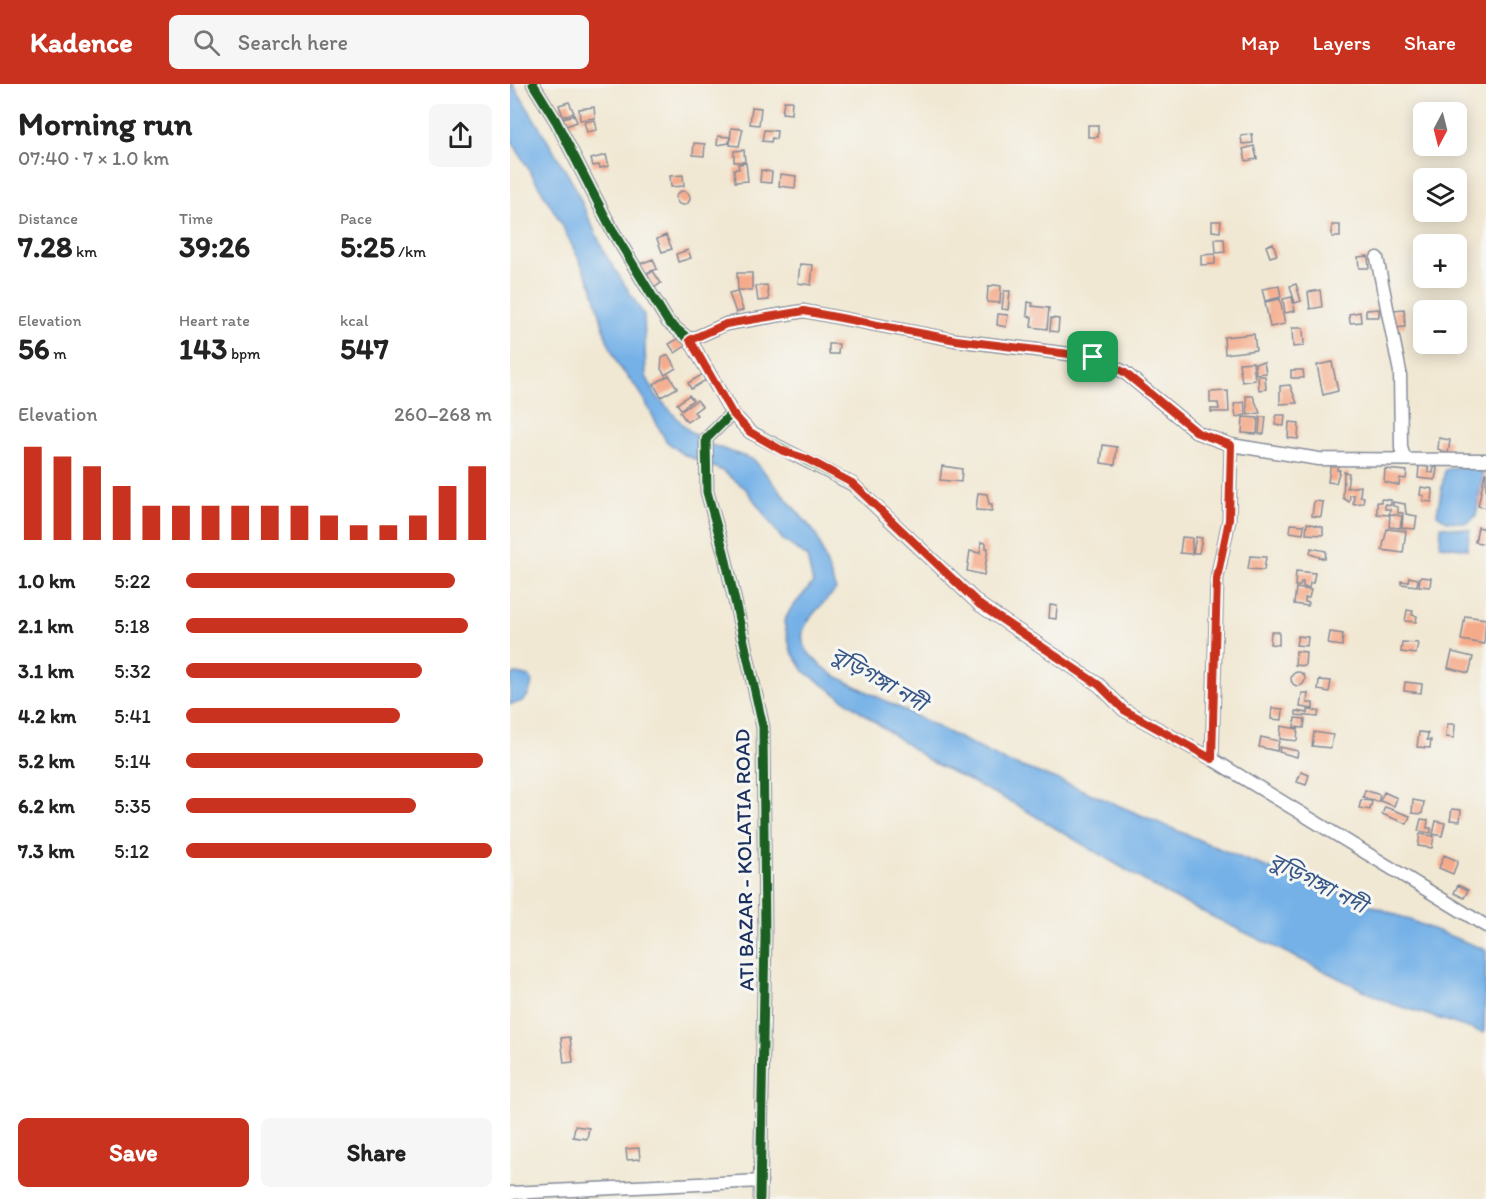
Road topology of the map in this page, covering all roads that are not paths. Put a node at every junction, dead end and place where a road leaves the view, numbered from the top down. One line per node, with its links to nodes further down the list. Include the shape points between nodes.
1 (533, 84): 3 (street, via 668,322)
2 (1377, 258): 6 (street, via 1400,372 1401,448)
3 (690, 340): 4 (street); 5 (street, via 726,324 804,311 956,340 1093,357 1124,372 1198,433)
4 (732, 413): 8 (street, via 750,432 852,483 980,605 1099,685 1124,710); 10 (street, ATI BAZAR - KOLATIA ROAD, via 706,439 707,492 763,727)
5 (1231, 445): 6 (street, via 1319,459); 8 (street, via 1229,520 1217,578)
6 (1405, 459): 7 (street)
7 (1486, 460)
8 (1212, 759): 9 (street)
9 (1486, 926)
10 (761, 1181): 11 (street); 12 (street, ATI BAZAR - KOLATIA ROAD)
11 (510, 1193)
12 (760, 1199)

